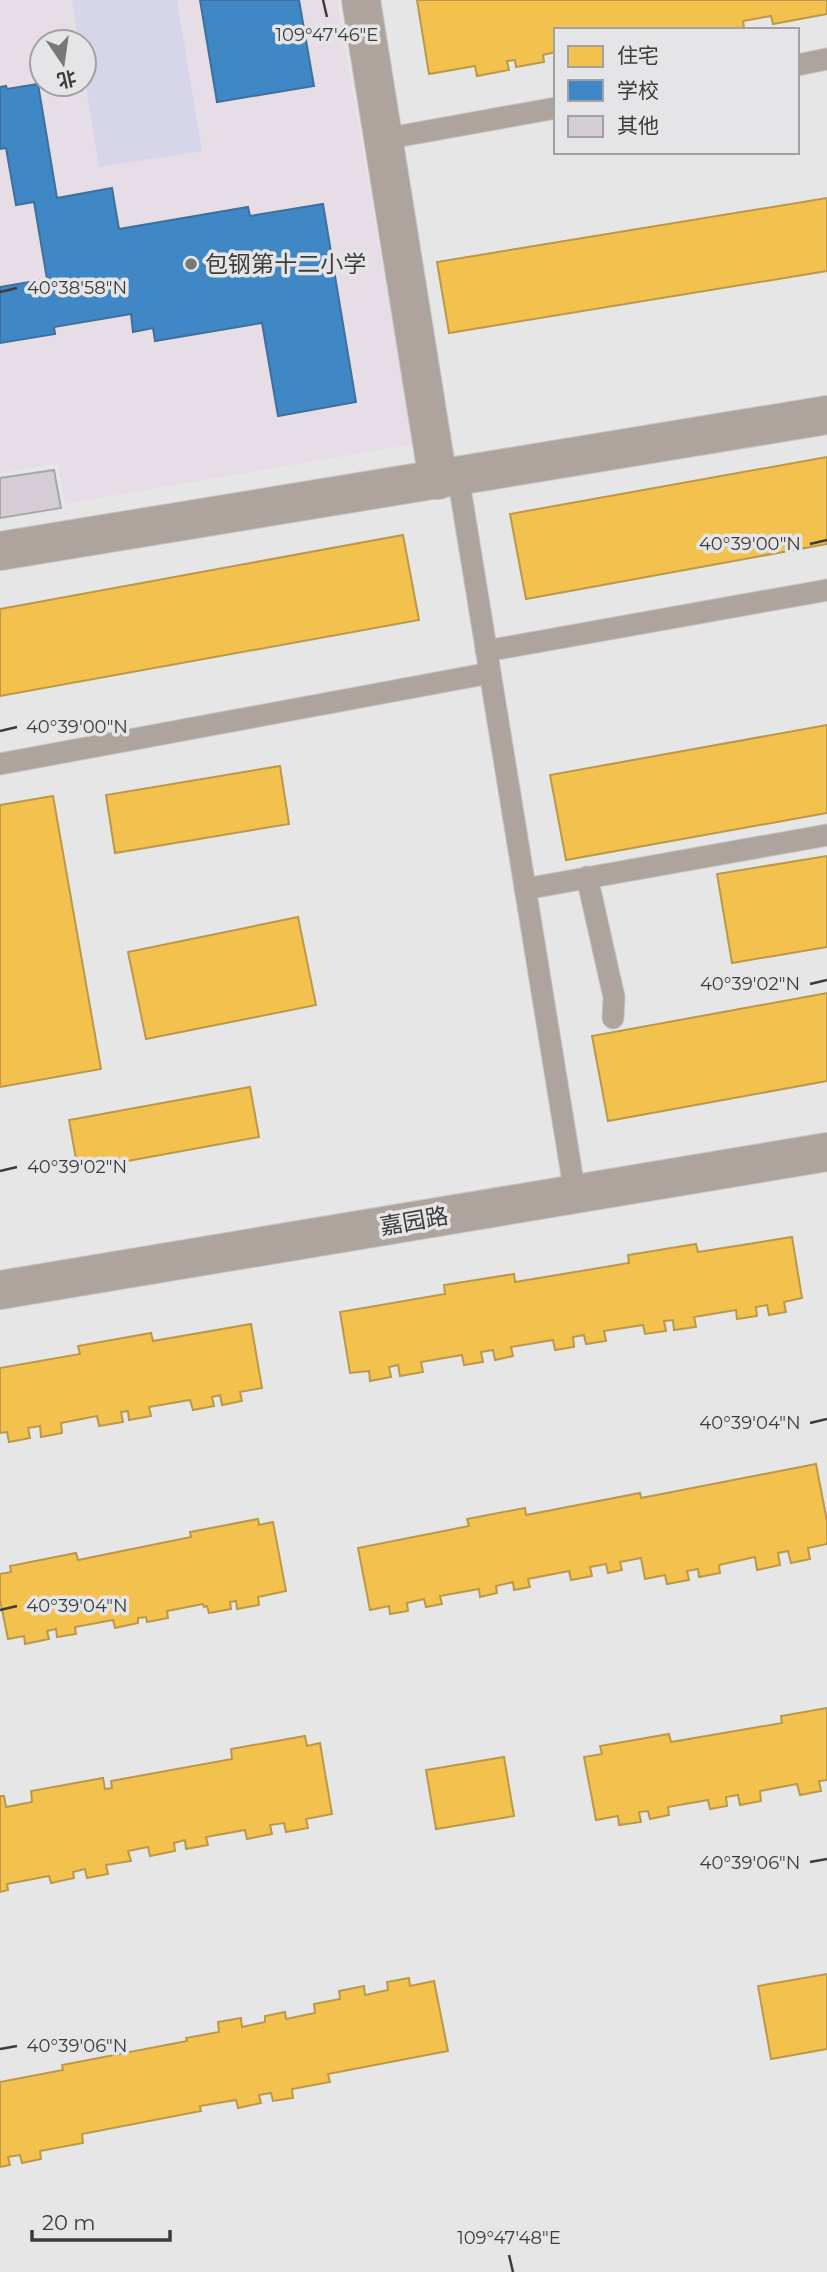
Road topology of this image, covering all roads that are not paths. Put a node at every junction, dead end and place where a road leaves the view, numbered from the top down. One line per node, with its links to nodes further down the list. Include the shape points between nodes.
1 (361, 0): 5 (street)
2 (827, 59): 3 (lane)
3 (799, 65)
4 (554, 108): 5 (lane)
5 (384, 139): 7 (street)
6 (827, 415): 7 (street)
7 (448, 478): 8 (street); 10 (lane)
8 (0, 551)
9 (827, 590): 10 (lane)
10 (486, 651): 11 (lane)
11 (490, 673): 12 (lane); 15 (lane)
12 (0, 764)
13 (827, 835): 14 (lane)
14 (587, 877): 15 (lane); 16 (lane, via 614,997)
15 (525, 888): 18 (lane)
16 (613, 1018)
17 (827, 1152): 18 (street, 嘉园路)
18 (575, 1194): 19 (street, 嘉园路)
19 (0, 1290)

